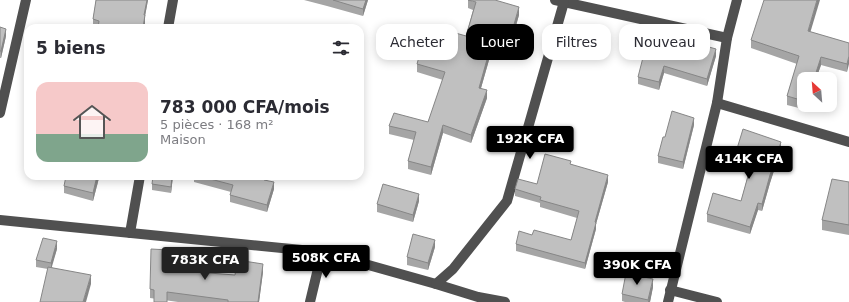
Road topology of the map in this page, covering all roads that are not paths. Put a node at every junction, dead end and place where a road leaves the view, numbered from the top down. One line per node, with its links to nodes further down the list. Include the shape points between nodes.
1 (26, 0): 8 (street)
2 (173, 0): 5 (street)
3 (737, 0): 6 (street)
4 (560, 1): 6 (street); 14 (street, via 507,201 453,269)
5 (169, 24)
6 (727, 38): 7 (street)
7 (717, 102): 9 (street); 15 (street)
8 (0, 113)
9 (849, 142)
10 (139, 180): 12 (street)
11 (0, 220): 12 (street)
12 (130, 233): 13 (street)
13 (322, 252): 14 (street); 16 (street)
14 (436, 284): 17 (street)
15 (670, 290): 18 (street); 19 (street)
16 (310, 302)
17 (505, 302)
18 (668, 302)
19 (717, 302)

